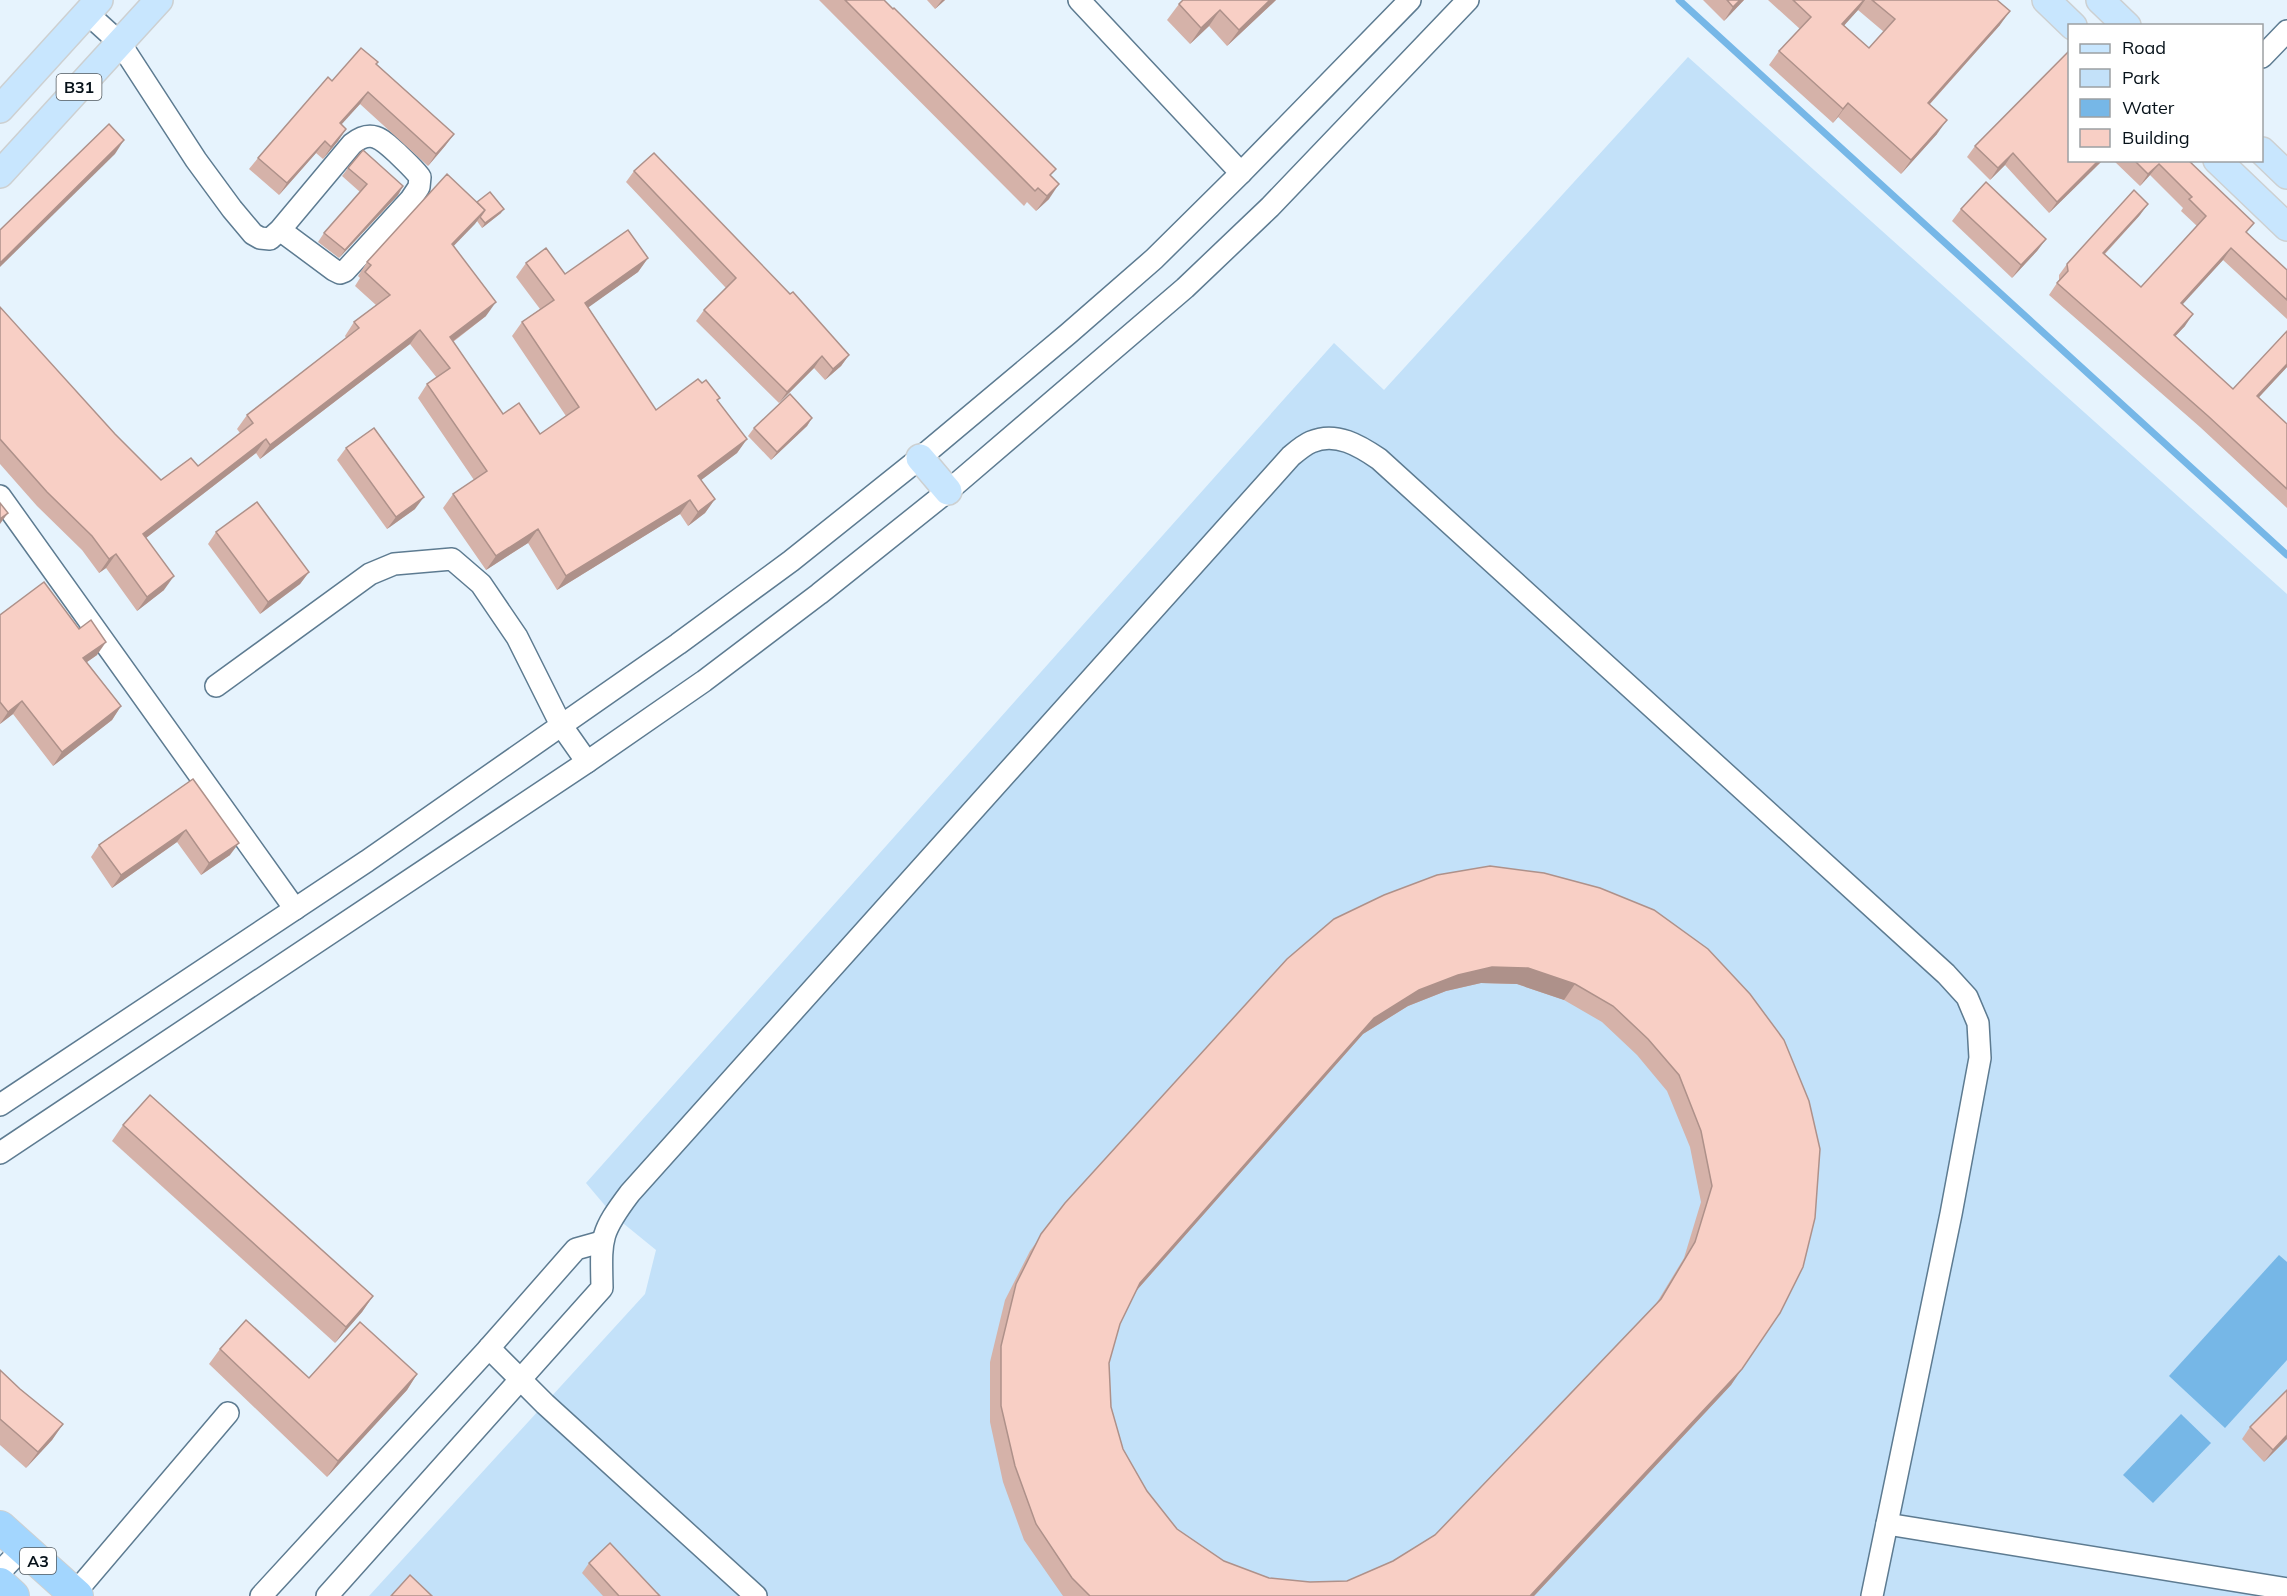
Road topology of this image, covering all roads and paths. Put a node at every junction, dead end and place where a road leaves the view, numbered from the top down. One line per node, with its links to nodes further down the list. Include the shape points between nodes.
1 (159, 0): 11 (main road, B31)
2 (1079, 0): 16 (street)
3 (1410, 0): 16 (street)
4 (1468, 0): 22 (street, via 1270,207 1185,288)
5 (2046, 0): 8 (main road)
6 (2100, 0): 9 (main road)
7 (93, 7): 11 (street); 13 (main road, B31)
8 (2071, 24)
9 (2125, 24)
10 (2287, 31): 12 (street)
11 (120, 43): 17 (main road, B31); 20 (street, via 196,160 253,234 270,239)
12 (2263, 56)
13 (0, 109)
14 (2263, 152): 18 (main road)
15 (2219, 162): 19 (main road)
16 (1241, 173): 21 (street, via 1154,259)
17 (0, 174)
18 (2287, 175)
19 (2287, 227)
20 (280, 230): 20 (street, via 334,270 345,272 411,199 420,177 382,139 360,137)
21 (920, 458): 22 (main road); 25 (street, via 791,561)
22 (948, 491): 26 (street, via 704,681)
23 (0, 496): 27 (street)
24 (216, 686): 25 (street, via 370,574 394,564 452,559 481,584 518,637)
25 (561, 725): 26 (street); 27 (street)
26 (587, 762): 29 (street)
27 (295, 909): 28 (street)
28 (0, 1105)
29 (0, 1153)
30 (601, 1242): 31 (street, via 576,1249); 32 (street, via 602,1288); 34 (street, via 613,1215 630,1193 1291,456 1312,441 1356,443 1379,459 1967,997 1978,1023 1980,1058)
31 (489, 1348): 32 (street); 42 (street)
32 (521, 1380): 43 (street); 44 (street)
33 (228, 1413): 40 (street)
34 (1887, 1524): 39 (street); 45 (street)
35 (0, 1527): 36 (highway, A3)
36 (23, 1548): 37 (street); 40 (highway, A3)
37 (0, 1572)
38 (0, 1584): 41 (highway, A3)
39 (2287, 1589)
40 (75, 1595)
41 (13, 1596)
42 (261, 1596)
43 (327, 1596)
44 (756, 1596)
45 (1872, 1596)

